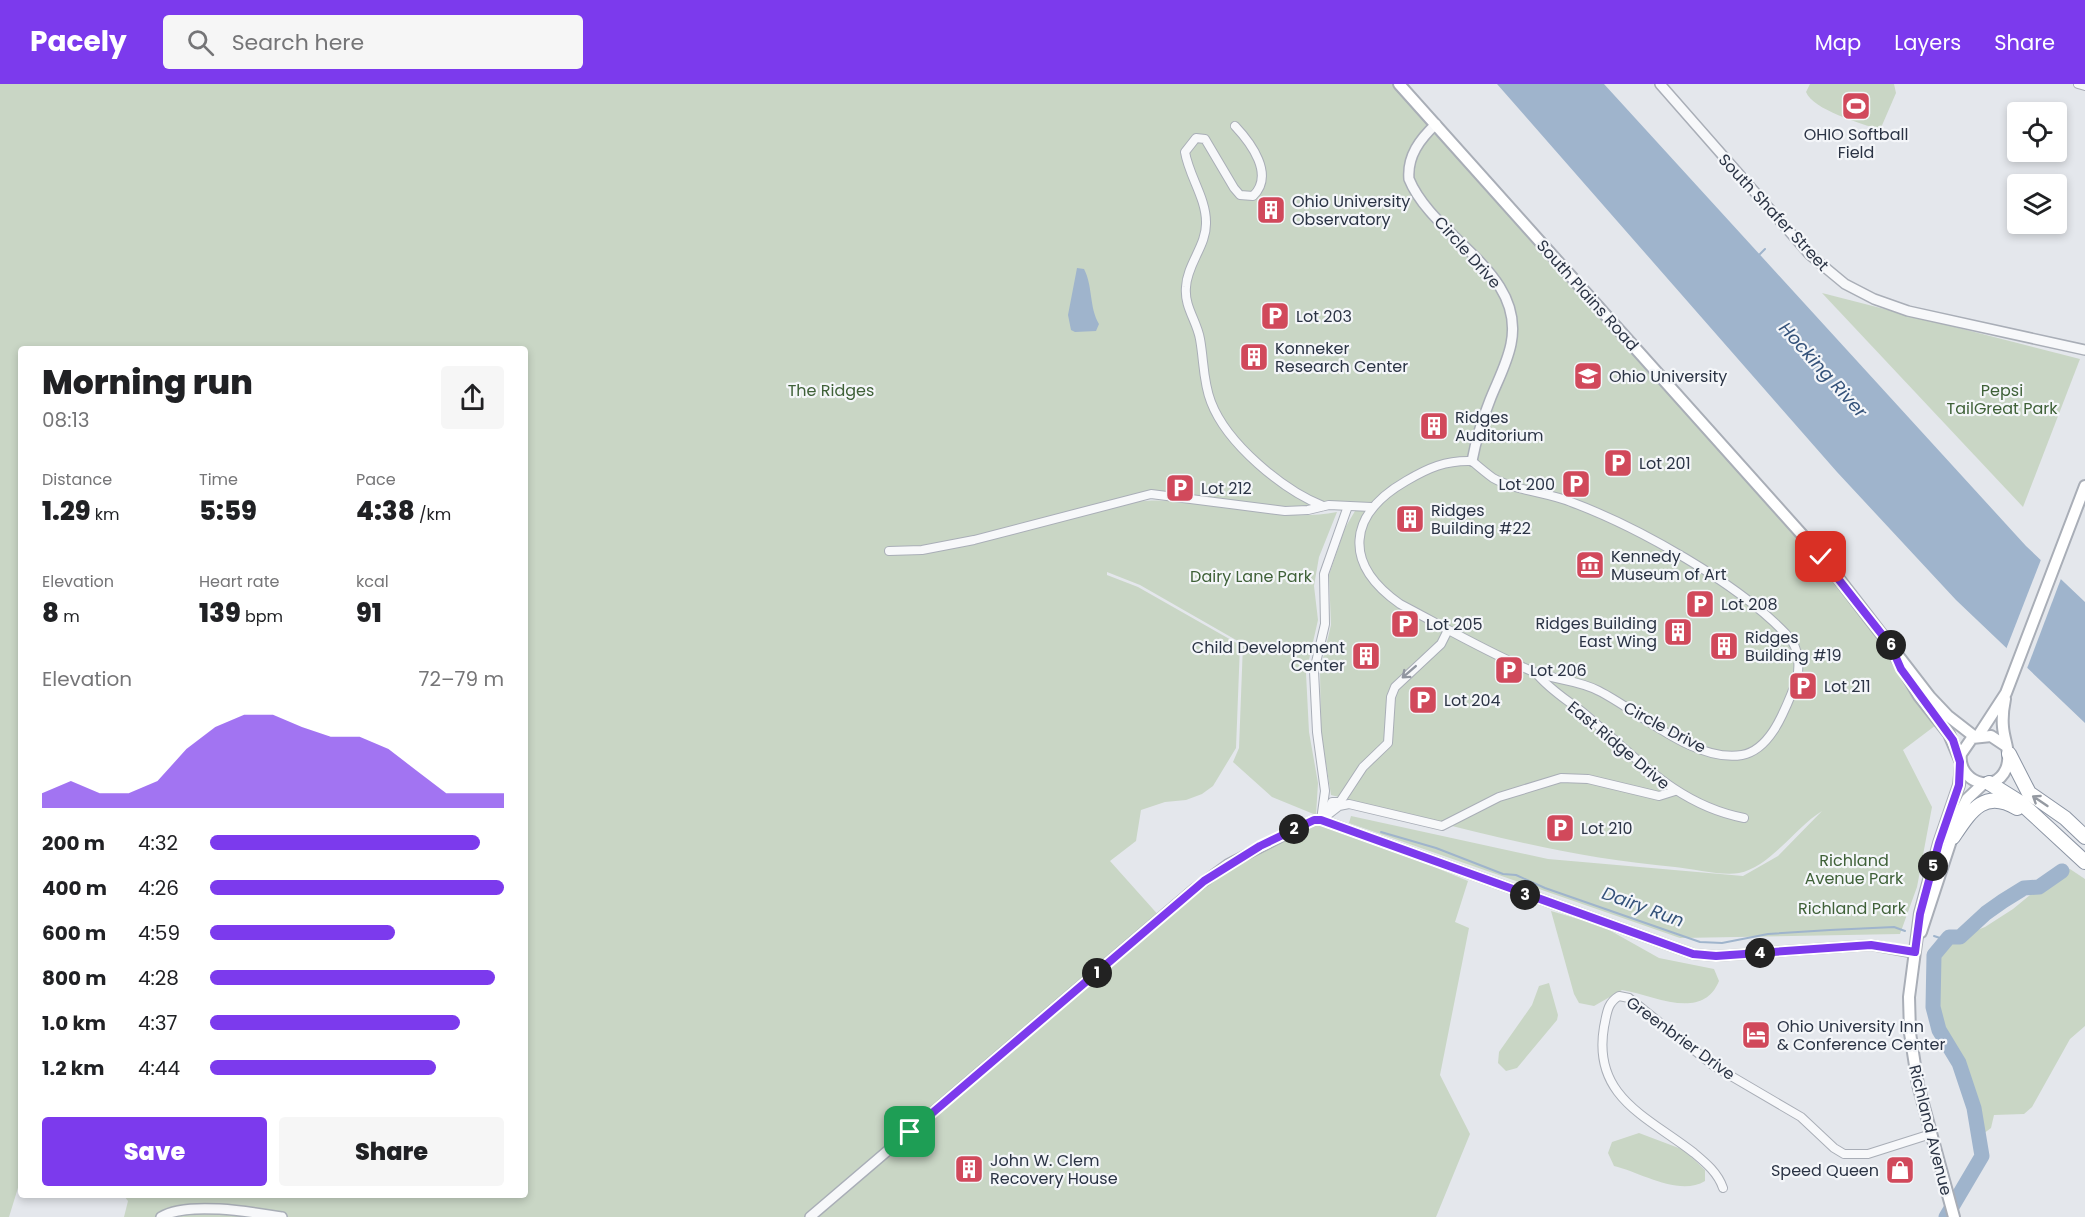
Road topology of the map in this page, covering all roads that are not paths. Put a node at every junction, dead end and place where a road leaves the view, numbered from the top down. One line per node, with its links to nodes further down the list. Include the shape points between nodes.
1 (1399, 84): 5 (main road, South Plains Road)
2 (1660, 84): 7 (street, South Shafer Street, via 1810,255 1845,284 1874,300 1908,311)
3 (2078, 84): 4 (street)
4 (2085, 86)
5 (1436, 124): 8 (street, Circle Drive, via 1412,155 1409,179 1425,205 1498,285 1511,314 1513,331); 15 (main road, South Plains Road, via 1814,549)
6 (1234, 126): 10 (street, via 1261,167 1262,184 1253,196 1240,195 1234,188 1205,139 1196,138 1185,152 1206,220 1186,286 1188,306 1200,339 1205,382 1226,429 1281,482 1301,497)
7 (2085, 350)
8 (1472, 461): 12 (street, via 1430,468 1386,492); 16 (street, Circle Drive, via 1494,478 1572,502 1682,557 1787,634 1796,647 1798,666 1791,695 1768,738 1748,754 1734,756 1690,744 1588,686)
9 (2085, 486): 17 (main road)
10 (1323, 506): 11 (street); 13 (street, via 1285,511 1165,494 1144,495 974,540 922,550)
11 (1348, 506): 12 (street); 24 (street, via 1325,568 1325,624 1314,671 1325,791)
12 (1371, 507): 14 (street, Circle Drive, via 1360,542 1368,572 1395,601)
13 (889, 551)
14 (1448, 630): 16 (street, Circle Drive); 24 (street, one-way to 24, via 1441,644 1398,681 1391,697 1388,743 1363,767 1340,802 1332,802)
15 (1891, 646): 18 (main road, South Plains Road, via 1942,710); 20 (main road, South Plains Road, via 1901,669 1953,740)
16 (1536, 672): 22 (street, East Ridge Drive, via 1550,689)
17 (2006, 693): 18 (main road); 19 (main road, via 2002,715)
18 (1977, 736): 19 (main road, via 1995,738); 20 (main road, via 1964,746)
19 (2007, 750): 21 (main road, via 2006,771); 27 (highway, one-way to 19, via 2029,793)
20 (1961, 764): 21 (main road, via 1970,779); 29 (main road, Richland Avenue, via 1959,785 1920,914)
21 (1986, 783): 25 (highway, via 2016,799); 26 (main road, Richland Avenue, via 1963,805)
22 (1675, 791): 23 (street, East Ridge Drive, via 1713,810); 24 (street, via 1659,796 1573,777 1499,797 1442,826 1349,804)
23 (1744, 818)
24 (1321, 820): 30 (street, via 1693,954 1716,956 1871,945); 35 (street, via 1280,835 1204,881)
25 (2042, 824): 26 (highway, via 2008,803 1993,800 1972,810); 28 (highway)
26 (1953, 837): 29 (main road, Richland Avenue)
27 (2085, 837)
28 (2085, 862)
29 (1920, 934): 30 (main road, Richland Avenue)
30 (1915, 952): 31 (main road, Richland Avenue, via 1909,997 1910,1033)
31 (1931, 1134): 32 (street, Greenbrier Drive, via 1868,1154 1844,1154 1801,1117 1714,1066 1629,998 1619,996 1609,1005 1603,1032 1608,1079 1635,1110 1710,1167); 36 (main road, Richland Avenue)
32 (1723, 1188)
33 (161, 1217): 34 (street, via 186,1210)
34 (282, 1217)
35 (810, 1217)
36 (1954, 1217)

